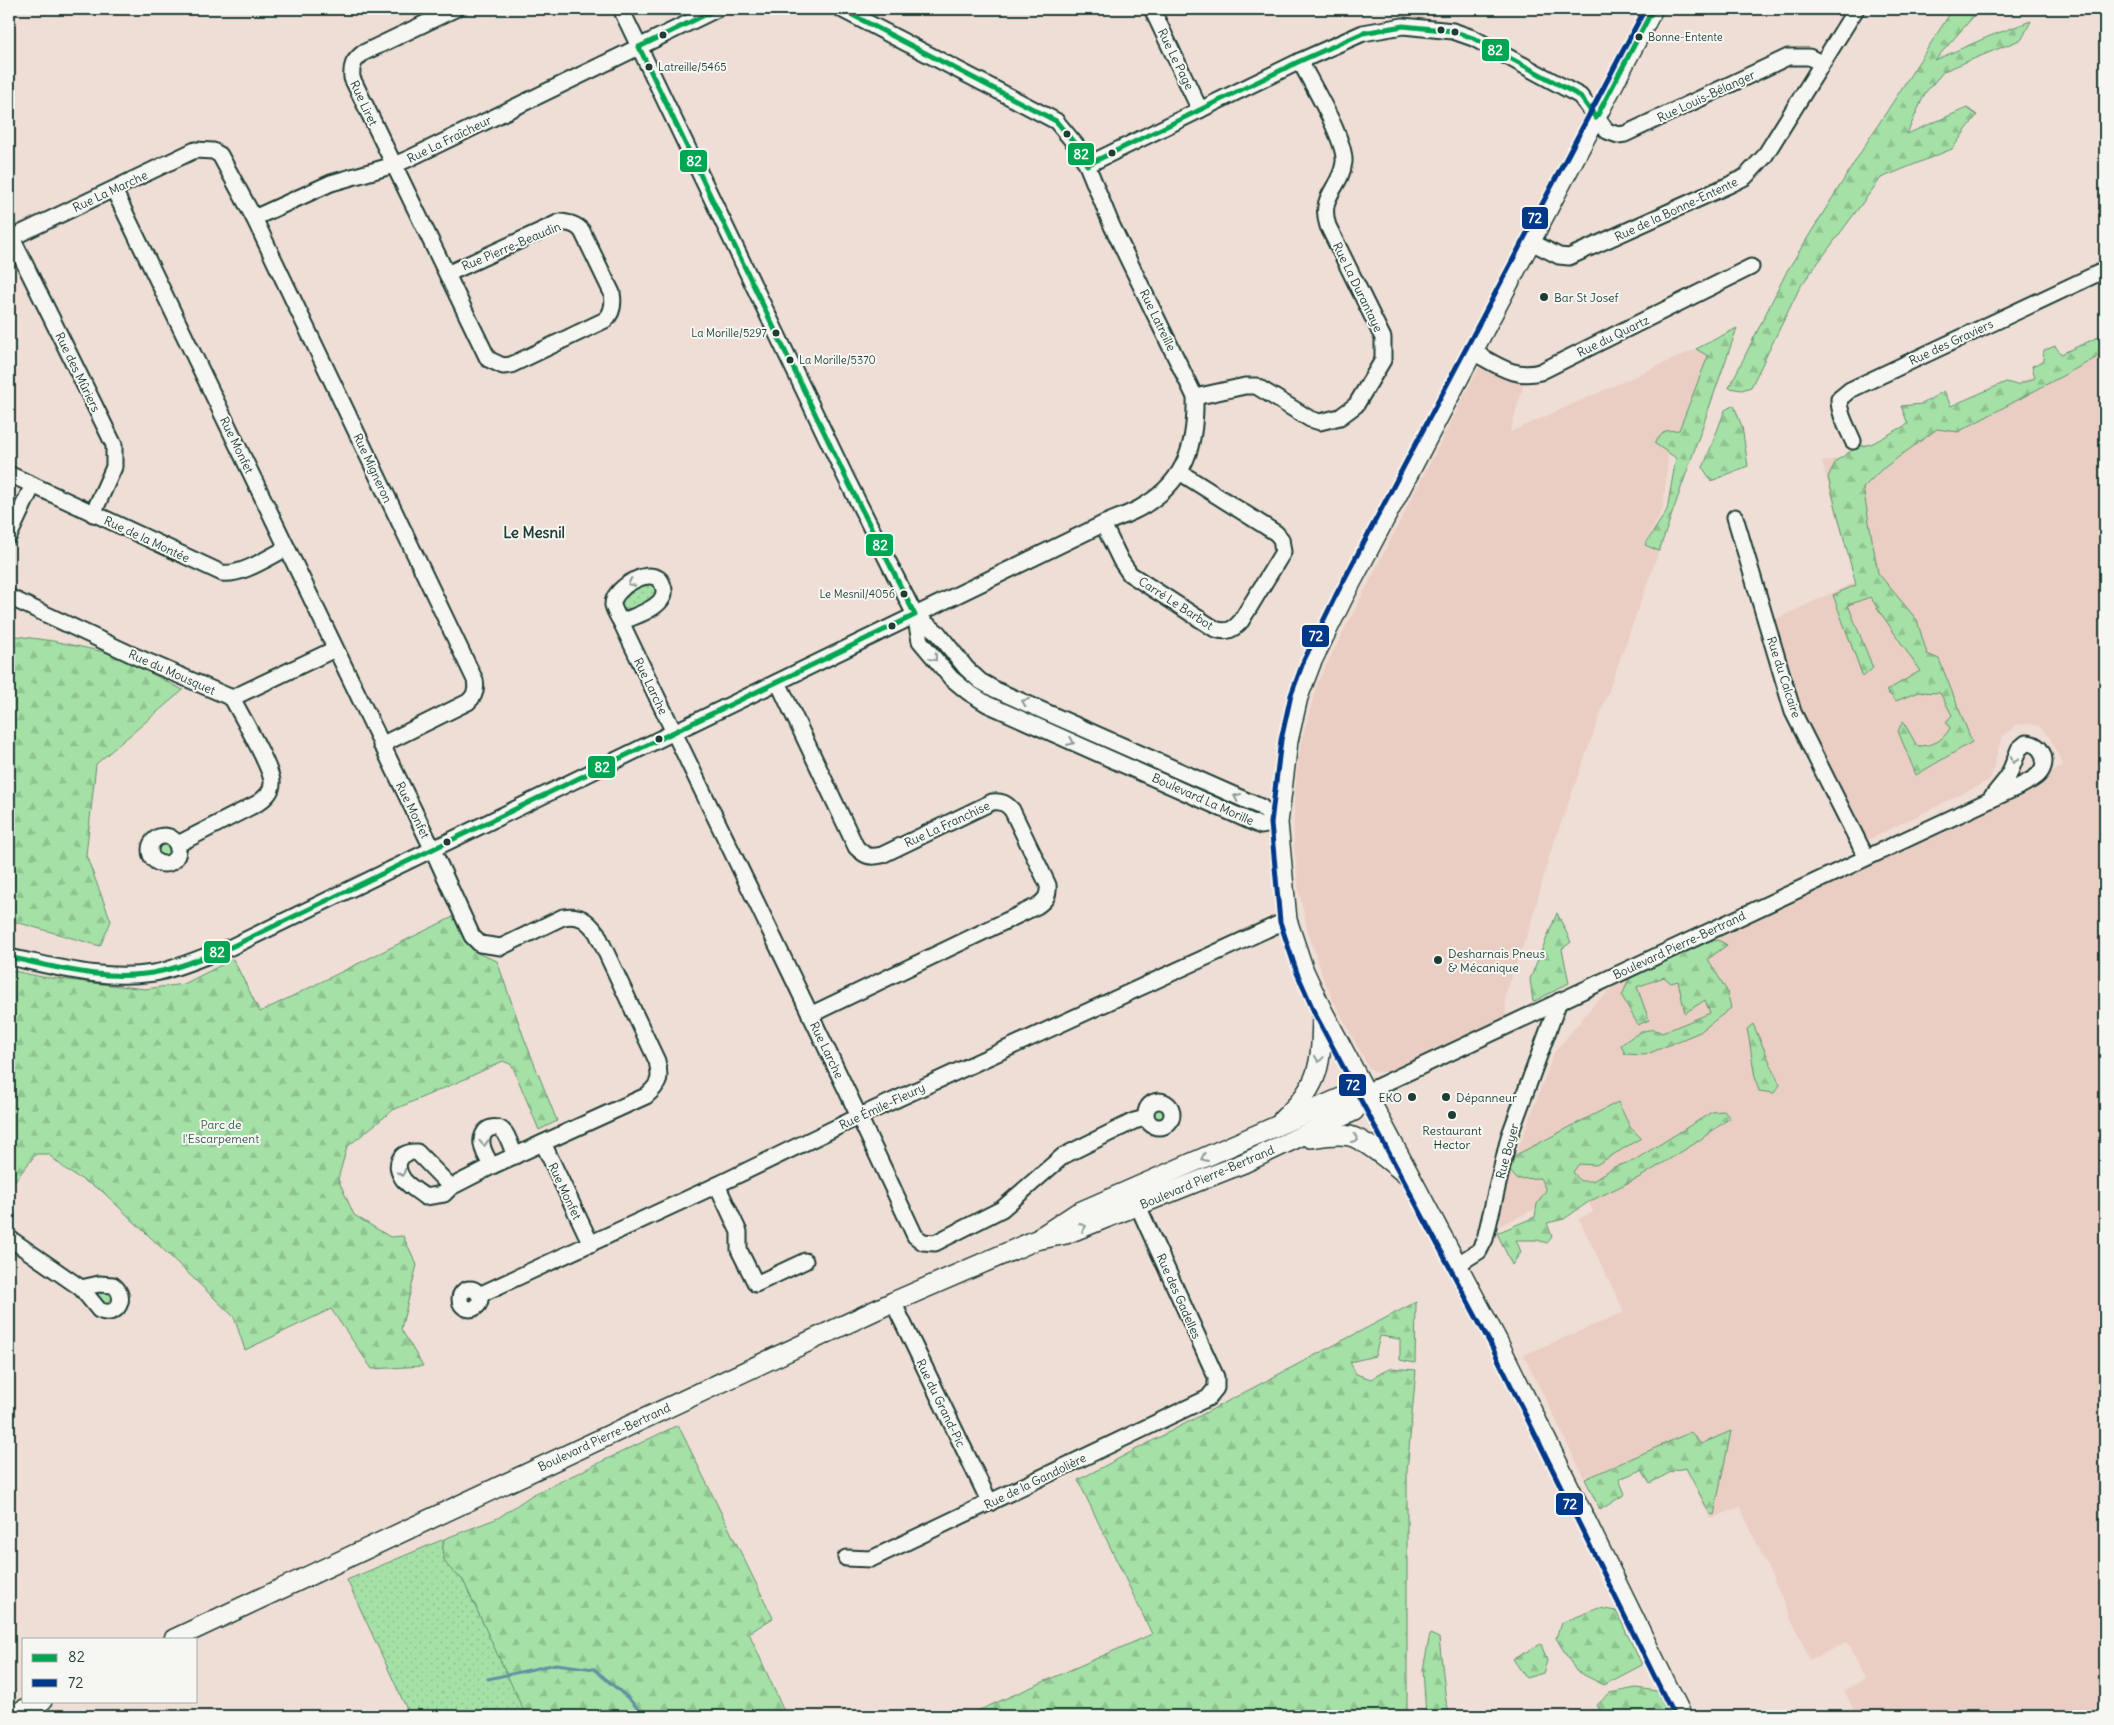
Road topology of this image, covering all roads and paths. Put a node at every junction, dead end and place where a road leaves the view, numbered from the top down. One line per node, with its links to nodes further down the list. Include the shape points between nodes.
1 (455, 9): 14 (street, Rue Liret, via 355,59 352,78)
2 (620, 9): 8 (street, Boulevard La Morille)
3 (717, 9): 8 (street)
4 (841, 9): 15 (street, Rue Latreille, via 1056,121 1076,145)
5 (1152, 9): 11 (street, Rue Le Page)
6 (1653, 9): 12 (main road)
7 (1856, 9): 10 (street, Rue de la Bonne-Entente)
8 (639, 47): 14 (street, Rue La Fraîcheur); 35 (street, Boulevard La Morille)
9 (1300, 61): 11 (street, Rue Louis-Bélanger); 12 (street, Rue Louis-Bélanger, via 1363,34 1403,26 1453,31 1473,38 1580,96); 24 (street, Rue La Durantaye, via 1343,146 1344,162 1325,204 1324,215 1383,338 1383,360 1352,410 1329,421 1310,419 1256,386)
10 (1822, 63): 12 (street, Rue Louis-Bélanger, via 1809,57 1788,57 1625,134 1607,131); 19 (street, Rue de la Bonne-Entente, via 1764,157 1745,177 1569,257 1559,256)
11 (1200, 110): 15 (street, Rue Louis-Bélanger)
12 (1596, 118): 19 (main road)
13 (213, 151): 16 (street, Rue La Marche, via 195,150); 17 (street, Rue Migneron, via 224,160)
14 (394, 165): 17 (street, Rue La Fraîcheur, via 331,183); 22 (street, Rue Pierre-Beaudin)
15 (1087, 165): 24 (street, Rue Latreille, via 1112,226)
16 (114, 190): 18 (street, Rue La Marche); 33 (street, Rue Monfet)
17 (254, 218): 41 (street, Rue Migneron, via 476,680 477,688 468,702)
18 (10, 236): 29 (street, Rue des Mûriers, via 114,445 114,467)
19 (1531, 242): 23 (main road)
20 (1751, 267): 23 (street, Rue du Quartz, via 1540,372 1514,374)
21 (2105, 270): 25 (street, Rue des Graviers, via 1850,390 1839,399 1839,406)
22 (447, 274): 22 (street, Rue Pierre-Beaudin, via 488,359 503,366 605,320 614,302 582,231 569,223 560,222)
23 (1473, 352): 43 (main road, via 1311,662 1288,741)
24 (1195, 397): 26 (street, Rue Latreille, via 1196,425)
25 (1852, 441)
26 (1181, 472): 31 (street, Rue Latreille, via 1145,506); 31 (street, Carré Le Barbot, via 1281,539 1282,552 1234,628 1227,632 1215,629 1130,574 1120,562)
27 (9, 474): 28 (street, Rue de la Montée)
28 (33, 485): 29 (street, Rue de la Montée); 32 (street)
29 (93, 514): 33 (street, Rue de la Montée, via 222,573 242,570)
30 (1735, 517): 46 (street, Rue du Calcaire, via 1793,712)
31 (1103, 524): 35 (street, Rue Latreille)
32 (9, 536)
33 (287, 548): 37 (street, Rue Monfet)
34 (9, 597): 39 (street, Rue du Mousquet)
35 (915, 615): 38 (street, Rue Latreille); 43 (street, Boulevard La Morille, via 938,633 980,681 1262,807)
36 (620, 622): 40 (street, Rue Larche)
37 (335, 649): 39 (street, Rue du Mousquet); 41 (street, Rue Monfet)
38 (778, 682): 40 (street, Rue Latreille); 51 (street, Rue La Franchise, via 856,847 864,855 882,855 1000,801 1012,810 1049,892 1037,906)
39 (232, 698): 44 (street, via 268,768 272,780 268,796)
40 (674, 733): 45 (street, Rue Latreille); 51 (street, Rue Larche)
41 (381, 745): 45 (street, Rue Monfet)
42 (1991, 798): 46 (street, Boulevard Pierre-Bertrand)
43 (1278, 822): 47 (main road)
44 (178, 844)
45 (432, 848): 48 (street, Rue Latreille, via 231,946 156,973 116,977); 57 (street, Rue Monfet, via 472,936 480,944 500,947 563,917 574,915 589,923 597,933 657,1061 658,1082 646,1096)
46 (1866, 857): 49 (street, Boulevard Pierre-Bertrand)
47 (1287, 920): 50 (main road, via 1304,971); 53 (street, Rue Émile-Fleury)
48 (9, 957)
49 (1559, 1001): 52 (street, Boulevard Pierre-Bertrand); 68 (street, Rue Boyer, via 1509,1137 1485,1239 1478,1251)
50 (1322, 1010): 52 (main road); 55 (main road, one-way to 55, via 1318,1069 1300,1104)
51 (810, 1015): 53 (street, Rue Larche)
52 (1366, 1092): 55 (main road, Boulevard Pierre-Bertrand, via 1350,1094); 56 (main road, Boulevard Pierre-Bertrand, via 1354,1111); 60 (main road)
53 (860, 1116): 54 (street, Rue Larche, via 915,1236 923,1242 935,1243 1002,1209 1063,1156); 61 (street, Rue Émile-Fleury)
54 (1146, 1118)
55 (1272, 1129): 65 (main road, Boulevard Pierre-Bertrand, one-way to 65, via 1077,1213)
56 (1290, 1142): 60 (main road, one-way to 60, via 1328,1135 1350,1136 1369,1146); 63 (main road, Boulevard Pierre-Bertrand)
57 (543, 1143): 58 (street); 66 (street, Rue Monfet)
58 (515, 1156): 59 (street); 59 (street, one-way to 59, via 500,1128 487,1129 482,1135 482,1143)
59 (492, 1166): 62 (street)
60 (1412, 1179): 68 (main road)
61 (718, 1185): 66 (street, Rue Émile-Fleury); 67 (street, via 739,1232 739,1250 756,1284)
62 (451, 1186)
63 (1138, 1206): 65 (main road, Boulevard Pierre-Bertrand, one-way to 63, via 1066,1234); 72 (street, Rue des Gadelles, via 1216,1377)
64 (9, 1238): 69 (street)
65 (1036, 1240): 71 (main road, Boulevard Pierre-Bertrand)
66 (590, 1244): 70 (street, Rue Émile-Fleury)
67 (805, 1261)
68 (1458, 1264): 78 (main road)
69 (81, 1288)
70 (479, 1296)
71 (893, 1302): 73 (street, Rue du Grand-Pic); 75 (main road, Boulevard Pierre-Bertrand)
72 (1216, 1388): 73 (street, Rue de la Gandolière, via 1208,1398)
73 (990, 1503): 74 (street, Rue de la Gandolière, via 871,1558)
74 (846, 1558)
75 (176, 1638)
76 (40, 1702): 77 (main road)
77 (10, 1716)
78 (1682, 1716)

